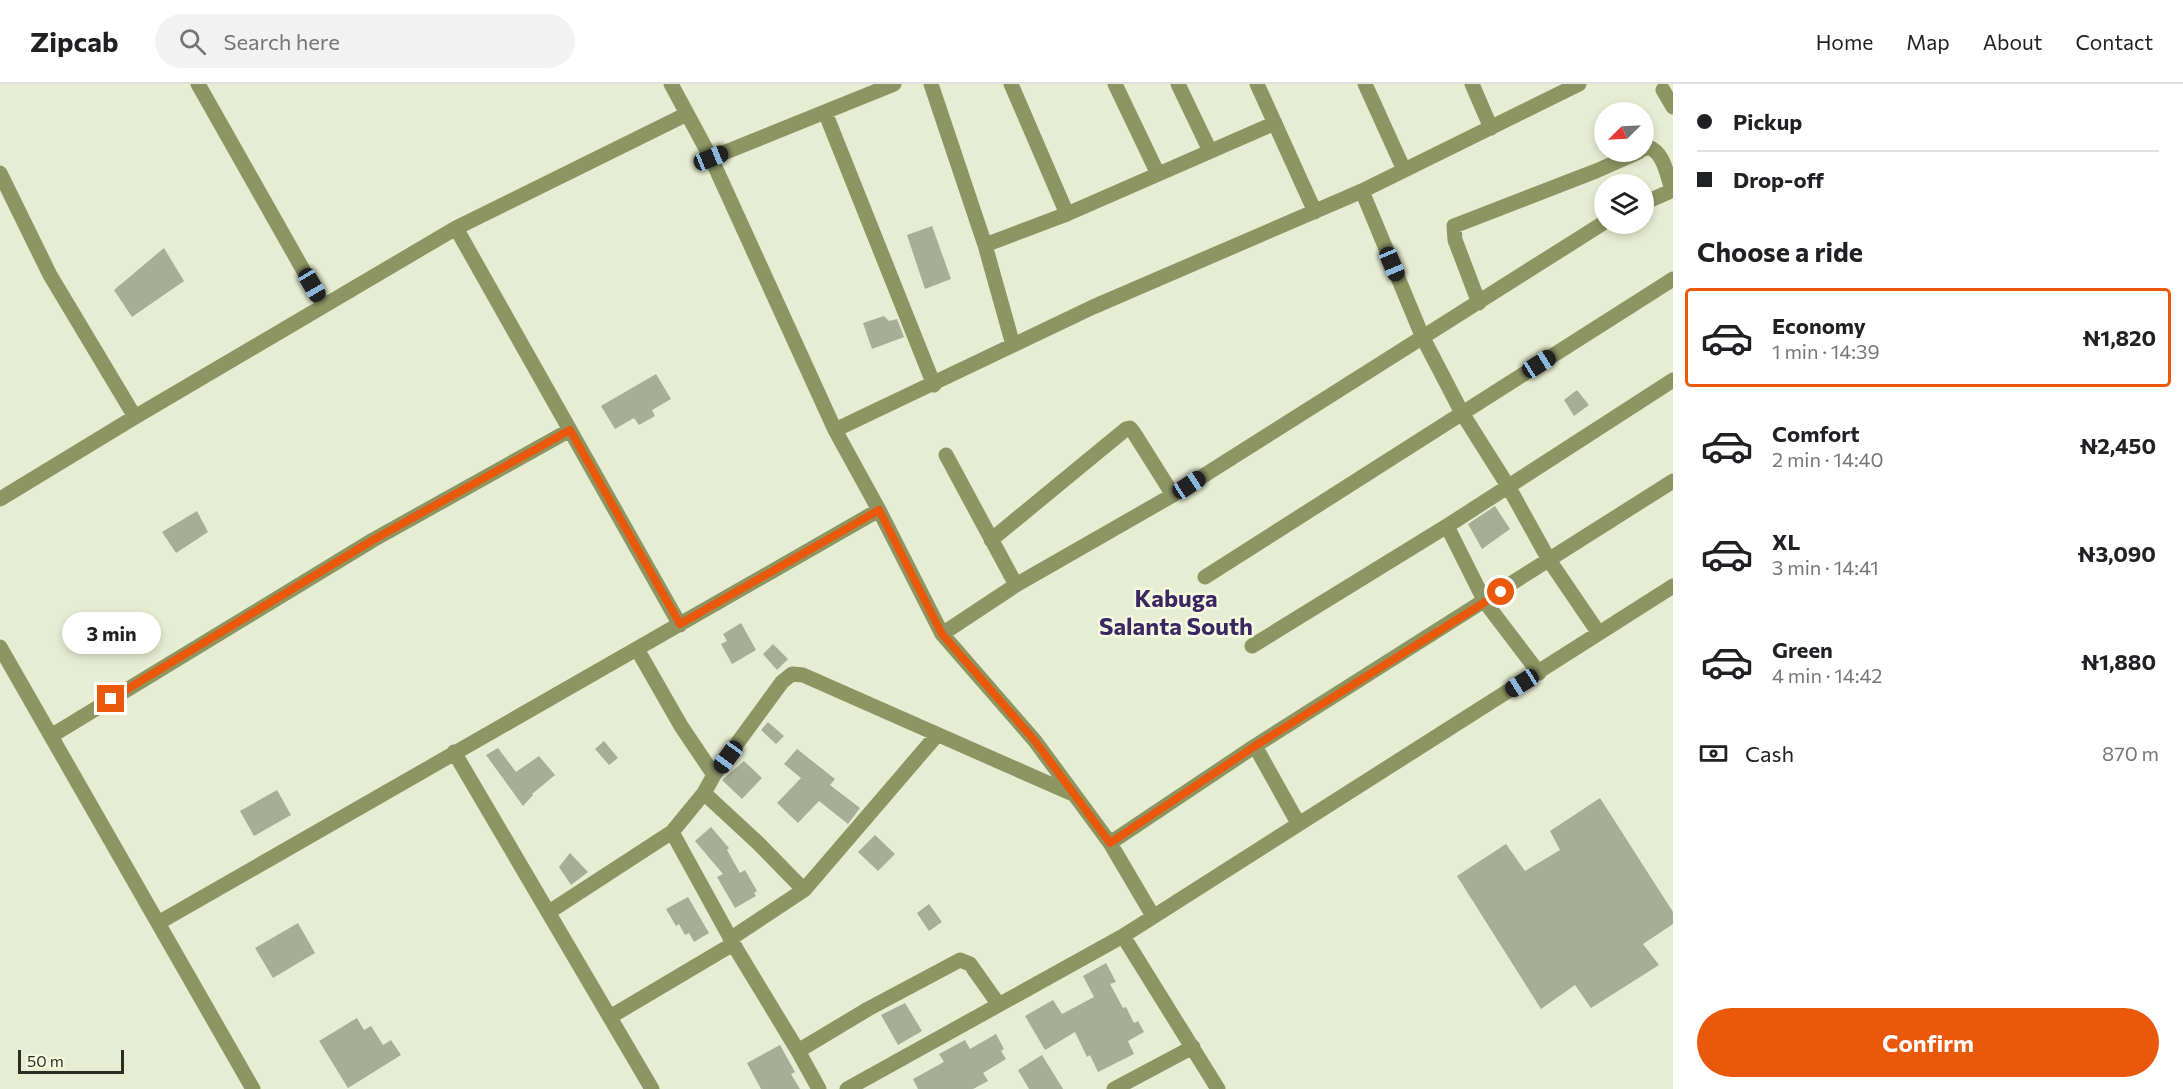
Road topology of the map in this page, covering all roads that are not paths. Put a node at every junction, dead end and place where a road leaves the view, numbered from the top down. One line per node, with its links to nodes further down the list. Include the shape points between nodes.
1 (198, 84): 35 (street)
2 (672, 84): 15 (street)
3 (894, 84): 14 (street)
4 (931, 84): 32 (street)
5 (1011, 84): 29 (street)
6 (1115, 84): 24 (street)
7 (1178, 84): 19 (street)
8 (1257, 84): 16 (street)
9 (1365, 84): 22 (street)
10 (1472, 84): 17 (street)
11 (1579, 84): 17 (street)
12 (1663, 90): 13 (street)
13 (1673, 107)
14 (825, 112): 20 (street); 39 (street)
15 (687, 114): 20 (street); 30 (street)
16 (1275, 123): 19 (street); 28 (street)
17 (1491, 128): 22 (street)
18 (1654, 149): 25 (street)
19 (1210, 151): 24 (street)
20 (711, 158): 43 (street)
21 (1616, 162): 34 (street, via 1454,226 1455,240)
22 (1404, 170): 26 (street)
23 (0, 173): 41 (street, via 50,275)
24 (1158, 174): 29 (street)
25 (1672, 190): 27 (street)
26 (1362, 191): 28 (street); 36 (street)
27 (1654, 199)
28 (1315, 212): 37 (street)
29 (1067, 214): 32 (street)
30 (456, 228): 35 (street); 42 (street)
31 (1594, 229): 34 (street)
32 (985, 244): 37 (street)
33 (1673, 279): 40 (street)
34 (1479, 303): 36 (street)
35 (323, 305): 41 (street)
36 (1424, 338): 40 (street); 47 (street)
37 (1013, 345): 39 (street)
38 (1673, 380): 46 (street)
39 (934, 385): 43 (street)
40 (1462, 413): 46 (street); 53 (street)
41 (135, 417): 48 (street)
42 (570, 430): 57 (street); 65 (street, via 373,540)
43 (835, 430): 49 (street)
44 (946, 455): 51 (street)
45 (1673, 481): 52 (street)
46 (1508, 486): 50 (street); 52 (street)
47 (1173, 495): 51 (street, via 1130,428); 54 (street)
48 (0, 499)
49 (879, 510): 57 (street); 59 (street)
50 (1447, 526): 56 (street); 60 (street)
51 (991, 540): 54 (street)
52 (1549, 560): 56 (street); 58 (street)
53 (1205, 577)
54 (1016, 585): 59 (street)
55 (1673, 586): 58 (street)
56 (1485, 602): 63 (street); 66 (street)
57 (680, 624): 62 (street)
58 (1598, 632): 63 (street)
59 (942, 634): 70 (street, via 1035,741)
60 (1252, 646)
61 (0, 647): 65 (street)
62 (637, 649): 67 (street); 68 (street)
63 (1539, 673): 71 (street)
64 (937, 735): 68 (street, via 803,675 792,674 782,682); 70 (street); 74 (street)
65 (51, 736): 77 (street)
66 (1255, 746): 71 (street); 73 (street)
67 (454, 752): 75 (street); 77 (street)
68 (714, 775): 69 (street)
69 (704, 794): 72 (street); 74 (street)
70 (1075, 795): 73 (street)
71 (1298, 823): 76 (street)
72 (672, 832): 75 (street); 79 (street)
73 (1110, 843): 76 (street)
74 (804, 890): 79 (street)
75 (549, 912): 81 (street)
76 (1153, 916): 78 (street)
77 (158, 923): 84 (street)
78 (1124, 936): 80 (street); 82 (street)
79 (732, 942): 81 (street); 83 (street)
80 (999, 1005): 83 (street, via 970,964 960,960); 87 (street)
81 (610, 1017): 85 (street)
82 (1192, 1047): 88 (street); 89 (street)
83 (798, 1051): 86 (street)
84 (254, 1089)
85 (651, 1089)
86 (819, 1089)
87 (847, 1089)
88 (1114, 1089)
89 (1218, 1089)

